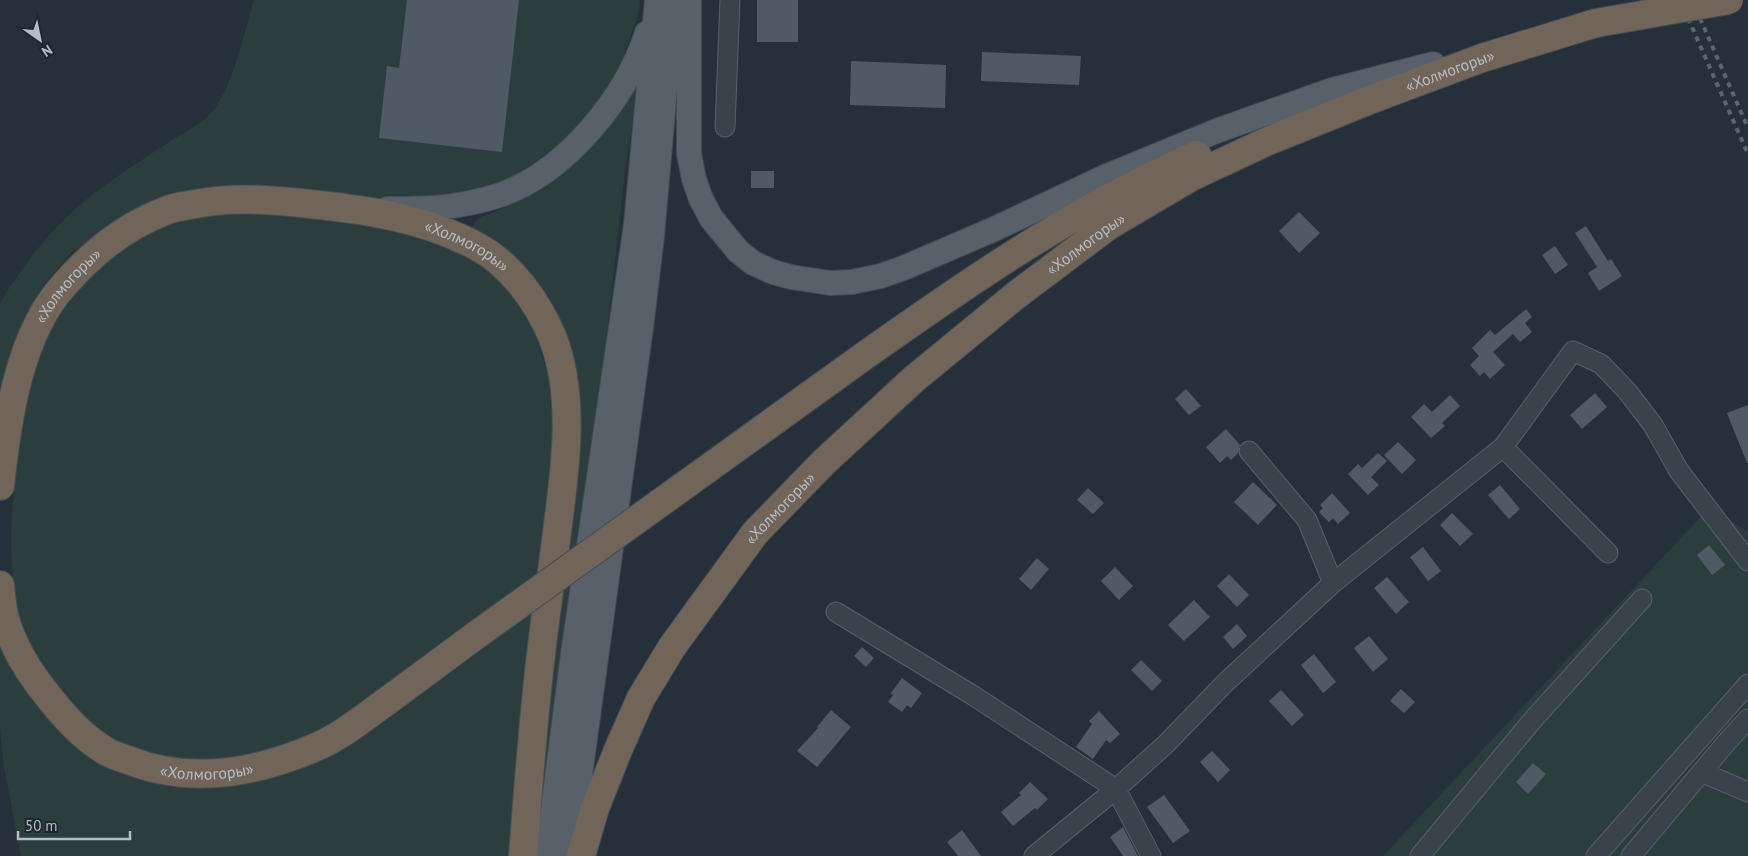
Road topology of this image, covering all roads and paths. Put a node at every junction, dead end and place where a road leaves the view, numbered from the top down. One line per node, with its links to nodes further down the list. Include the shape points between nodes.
1 (689, 0): 6 (main road, via 690,154 694,179 711,218 738,251 753,262 773,272 830,284 882,276 906,267 1107,176 1219,130 1332,90)
2 (730, 0): 7 (street)
3 (1729, 0): 5 (highway, bridge)
4 (662, 2): 8 (main road, via 642,50 608,106 570,150 539,175 502,194 459,206 432,209); 24 (main road, via 636,225 574,644); 25 (main road, via 652,236)
5 (1596, 23): 6 (highway, «Холмогоры»); 26 (highway, «Холмогоры», via 1482,58 1376,98 1268,141 1199,173 1108,226 914,379 824,462 755,533 672,647 641,698 618,750 595,808)
6 (1433, 64): 15 (highway, «Холмогоры», bridge, via 1337,97 1246,134 1125,189 1072,218 948,296 355,724 318,746 282,760 250,770 213,774 173,772 140,765 105,752 66,718 34,677 13,642 4,615)
7 (725, 127)
8 (333, 206): 11 (highway, «Холмогоры», via 252,198 210,200 166,210 121,234 90,259 64,285 43,313 25,357 13,399); 23 (highway, «Холмогоры», via 389,214 440,229 480,248 505,266 525,289 553,338 566,400 565,478 541,653)
9 (1503, 447): 12 (street); 13 (street, via 1573,351 1602,364 1653,425 1679,471); 14 (street)
10 (1249, 451): 14 (street, via 1307,520)
11 (0, 486)
12 (1608, 553)
13 (1748, 562)
14 (1333, 583): 21 (street)
15 (0, 585)
16 (1642, 599): 29 (street, via 1532,722)
17 (836, 612): 21 (street, via 974,696)
18 (1748, 684): 30 (street)
19 (1748, 719): 20 (street)
20 (1701, 772): 22 (street); 31 (street)
21 (1116, 789): 27 (street); 28 (street)
22 (1748, 792)
23 (523, 856)
24 (547, 856)
25 (569, 856)
26 (581, 856)
27 (1034, 856)
28 (1151, 856)
29 (1420, 856)
30 (1596, 856)
31 (1631, 856)

